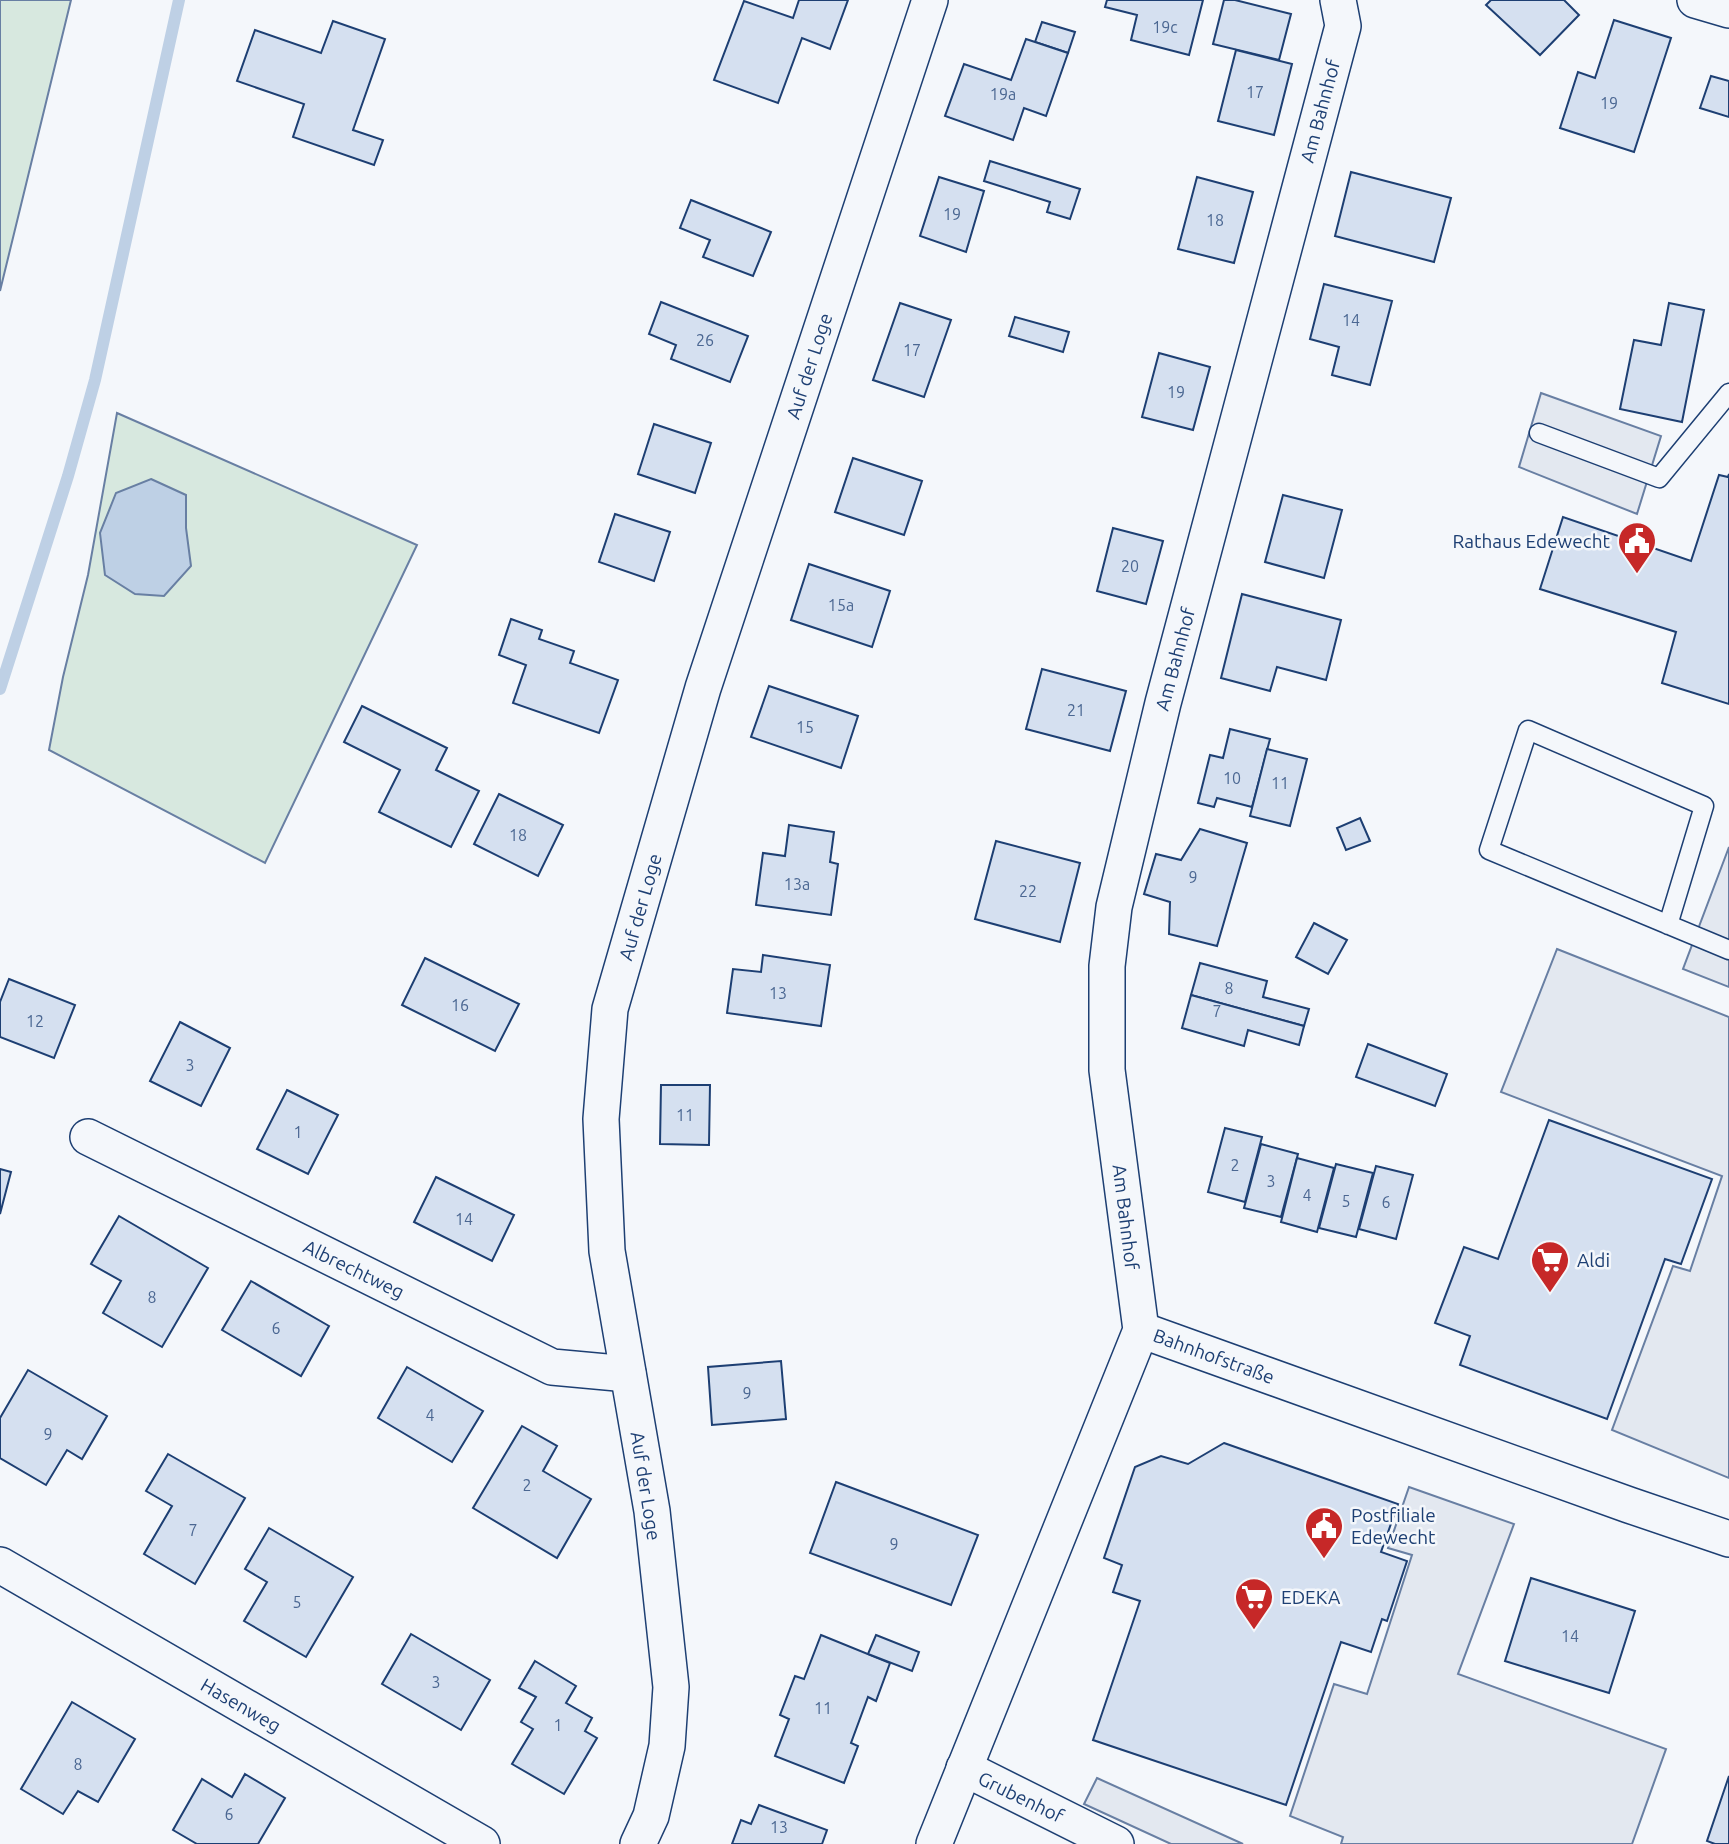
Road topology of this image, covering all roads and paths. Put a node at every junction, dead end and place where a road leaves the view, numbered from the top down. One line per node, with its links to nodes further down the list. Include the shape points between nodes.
1 (930, 0): 11 (street, Auf der Loge, via 703,688 610,1009 601,1119 607,1251)
2 (1338, 0): 10 (street, Am Bahnhof, via 1343,26 1163,703 1114,908 1107,966 1107,1070)
3 (1695, 0): 4 (street)
4 (1729, 10)
5 (1729, 393): 6 (lane, via 1659,478)
6 (1539, 433)
7 (1668, 925): 7 (lane, via 1489,850 1528,730 1704,806); 8 (lane)
8 (1729, 950)
9 (88, 1137): 11 (street, Albrechtweg, via 552,1367)
10 (1141, 1330): 12 (street, Bahnhofstraße); 14 (street, Bahnhofstraße)
11 (628, 1374): 16 (street, Auf der Loge, via 652,1511 671,1687 667,1746 651,1816)
12 (1729, 1539)
13 (0, 1565): 15 (street, Hasenweg)
14 (964, 1768): 17 (street, Bahnhofstraße); 18 (street, Grubenhof)
15 (482, 1844)
16 (638, 1844)
17 (934, 1844)
18 (1116, 1844)

